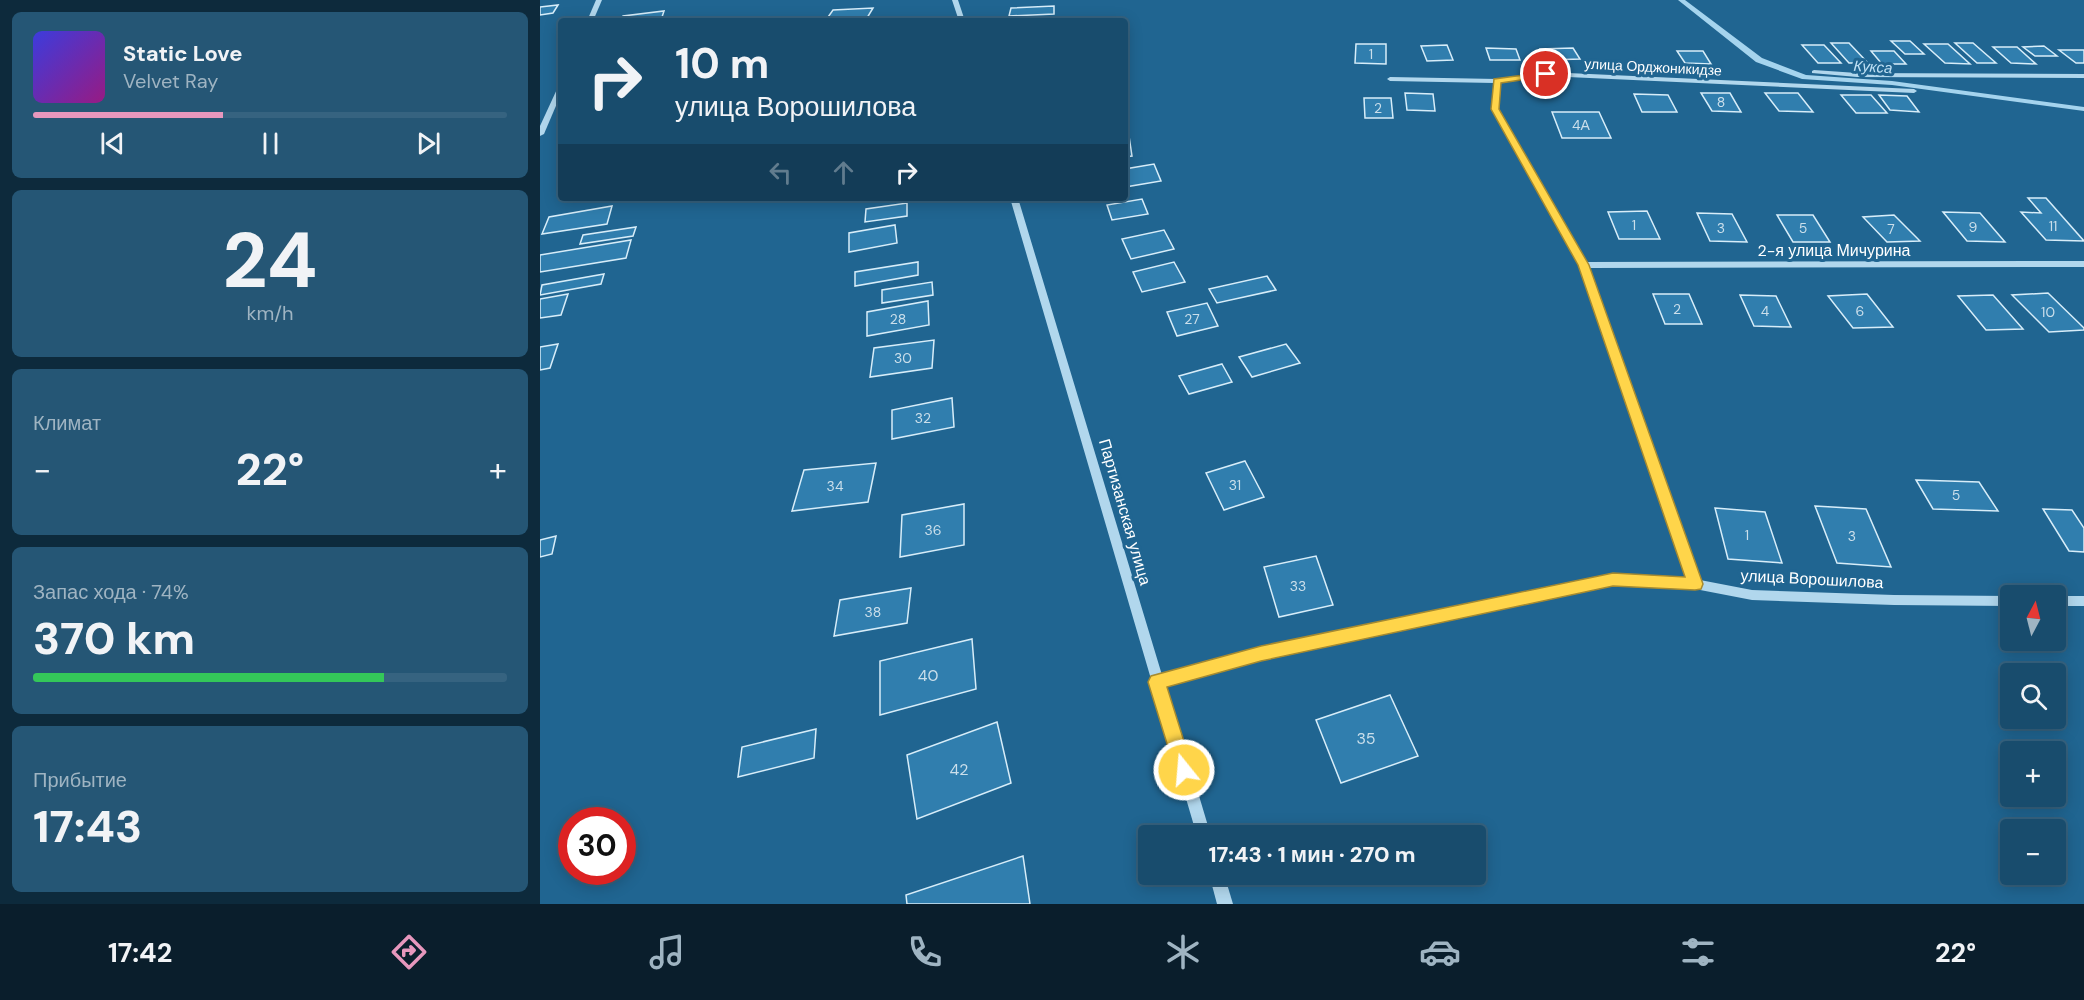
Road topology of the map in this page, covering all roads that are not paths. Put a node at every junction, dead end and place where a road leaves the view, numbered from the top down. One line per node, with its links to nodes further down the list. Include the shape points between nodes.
1 (600, 0): 3 (street)
2 (956, 0): 4 (street)
3 (591, 18)
4 (961, 18)
5 (1814, 72): 6 (street)
6 (2084, 76)
7 (1390, 79): 8 (street, улица Орджоникидзе)
8 (1497, 81): 9 (street, улица Орджоникидзе, via 1546,74); 14 (street, via 1495,109)
9 (1914, 91)
10 (558, 94): 11 (street)
11 (540, 134)
12 (1015, 201): 19 (street, Партизанская улица)
13 (2084, 264): 14 (street, 2-я улица Мичурина)
14 (1584, 265): 15 (street)
15 (1695, 584): 16 (street, улица Ворошилова, via 1752,595); 19 (street, улица Ворошилова, via 1613,580 1261,653)
16 (2000, 601)
17 (2066, 601): 18 (street)
18 (2084, 601)
19 (1157, 682): 20 (street, Партизанская улица)
20 (1201, 825)
21 (1219, 885): 22 (street)
22 (1225, 904)

